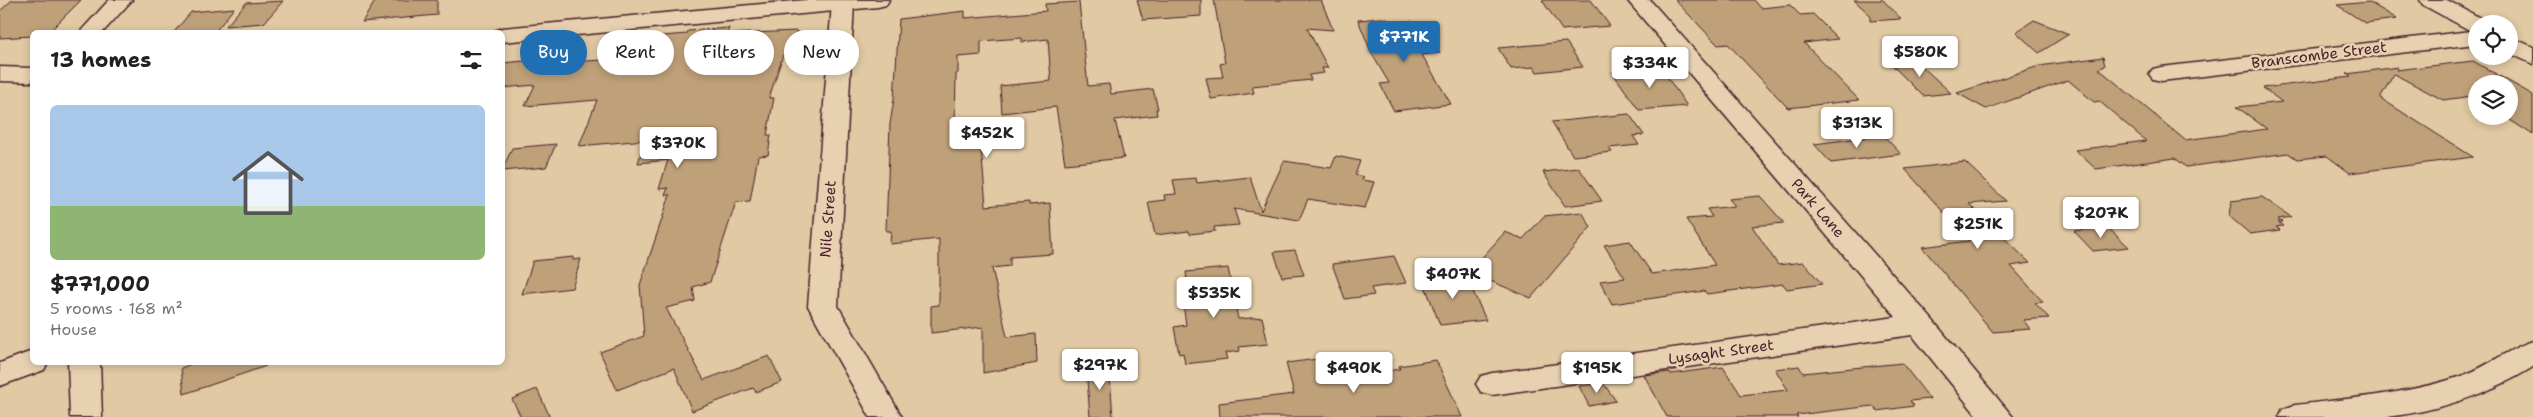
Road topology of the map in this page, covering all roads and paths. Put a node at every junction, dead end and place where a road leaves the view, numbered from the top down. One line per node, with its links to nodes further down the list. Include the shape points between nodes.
1 (121, 0): 7 (street)
2 (878, 0): 5 (street)
3 (1638, 0): 15 (street, Park Lane)
4 (2431, 0): 6 (street)
5 (843, 4): 8 (street); 22 (street, Nile Street, via 823,306)
6 (2468, 21)
7 (93, 30)
8 (505, 36)
9 (2468, 38): 13 (street, Branscombe Street)
10 (2518, 48): 11 (street)
11 (2533, 57)
12 (0, 74): 14 (street)
13 (2162, 74)
14 (30, 75)
15 (1919, 324): 20 (street, Lysaght Street); 23 (street, Park Lane)
16 (2533, 352): 24 (street, via 2479,383 2429,399)
17 (30, 364): 19 (street)
18 (84, 365): 21 (street)
19 (0, 375)
20 (1492, 384)
21 (86, 417)
22 (886, 417)
23 (1997, 417)
24 (2295, 417)

